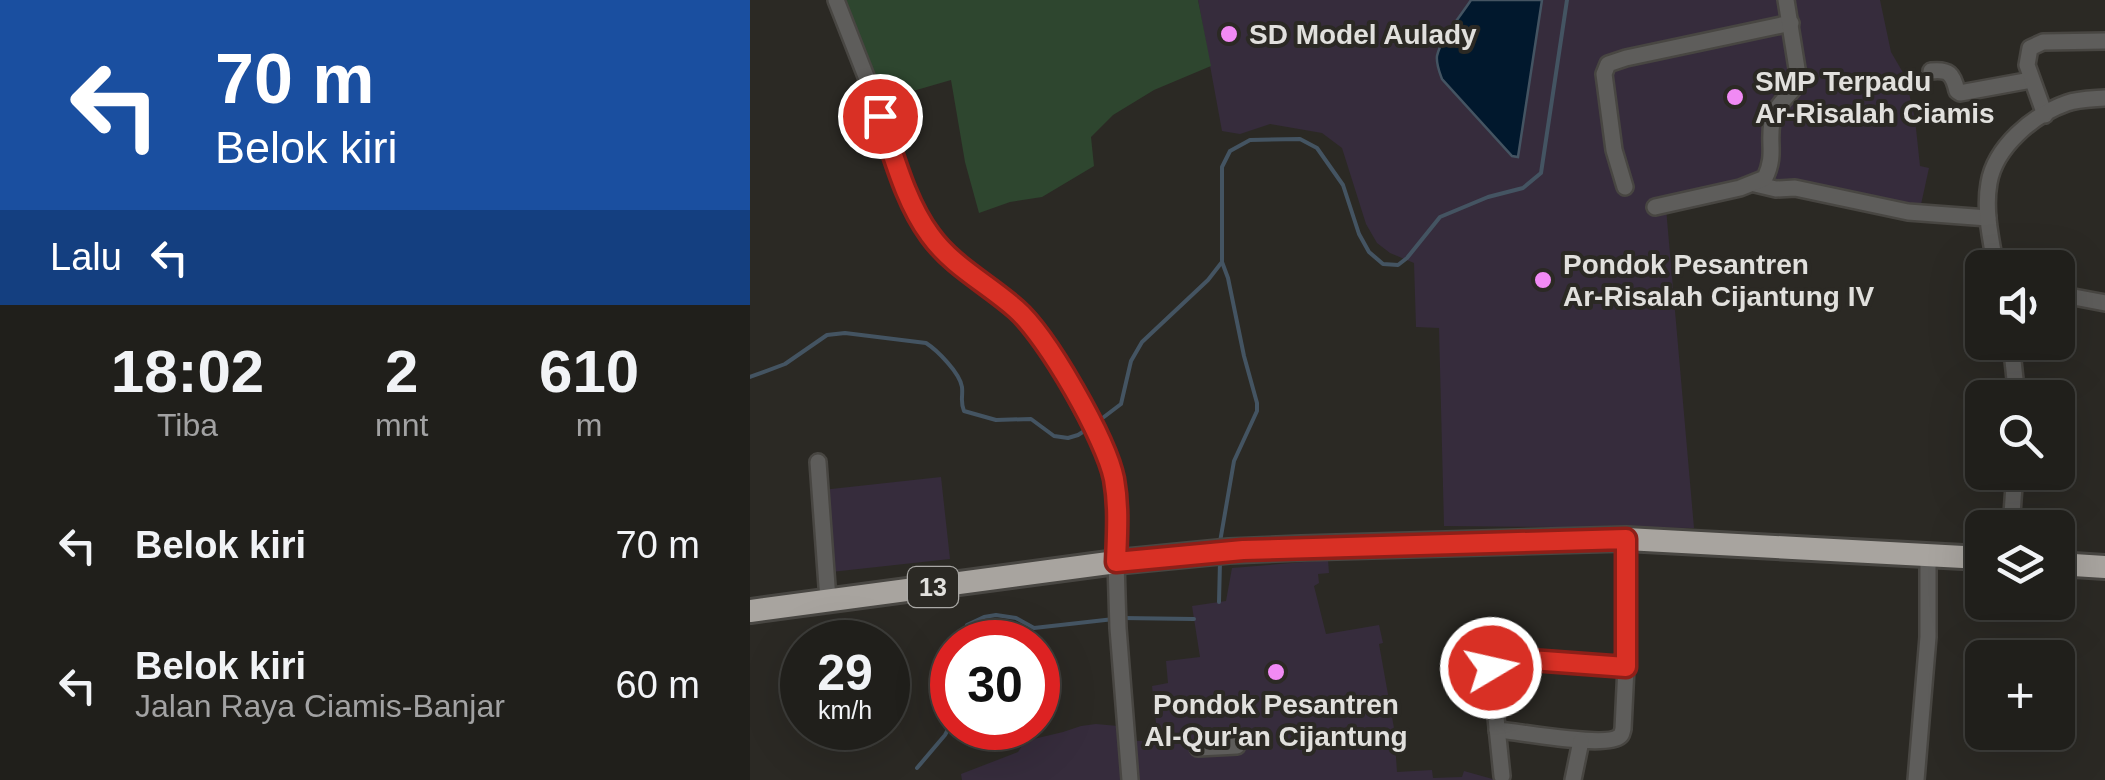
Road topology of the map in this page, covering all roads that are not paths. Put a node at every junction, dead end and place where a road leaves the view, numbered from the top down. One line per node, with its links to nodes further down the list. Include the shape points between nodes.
1 (836, 0): 20 (street, via 922,224 946,255 1028,320 1100,439 1116,488)
2 (1786, 0): 3 (street)
3 (1790, 22): 9 (street, via 1799,81 1774,112 1772,164); 10 (street, via 1608,64 1614,150)
4 (2105, 40): 6 (street, via 2032,46)
5 (1931, 71): 6 (street, via 1950,73 1960,93)
6 (2030, 80): 8 (street)
7 (2105, 98): 8 (street, via 2068,103)
8 (2045, 115): 12 (street, via 2019,132 1992,168)
9 (1755, 184): 11 (street); 12 (street, via 1908,212)
10 (1625, 186)
11 (1655, 207)
12 (1988, 218): 13 (street)
13 (1993, 250)
14 (2075, 297): 15 (street)
15 (2105, 303)
16 (818, 462): 23 (street)
17 (1626, 539): 18 (highway, 13); 20 (highway, 13, via 1220,552); 25 (street)
18 (1928, 554): 19 (highway, 13); 33 (street)
19 (1965, 557)
20 (1116, 562): 23 (highway, 13); 31 (street)
21 (2075, 565): 22 (highway)
22 (2105, 567)
23 (828, 600): 24 (highway, 13)
24 (750, 611)
25 (1626, 667): 26 (street, via 1495,660); 27 (street, via 1621,735)
26 (1497, 730): 27 (street); 30 (street)
27 (1581, 741): 32 (street)
28 (1237, 746): 29 (street)
29 (1198, 748)
30 (1502, 776)
31 (1130, 780)
32 (1573, 780)
33 (1916, 780)

